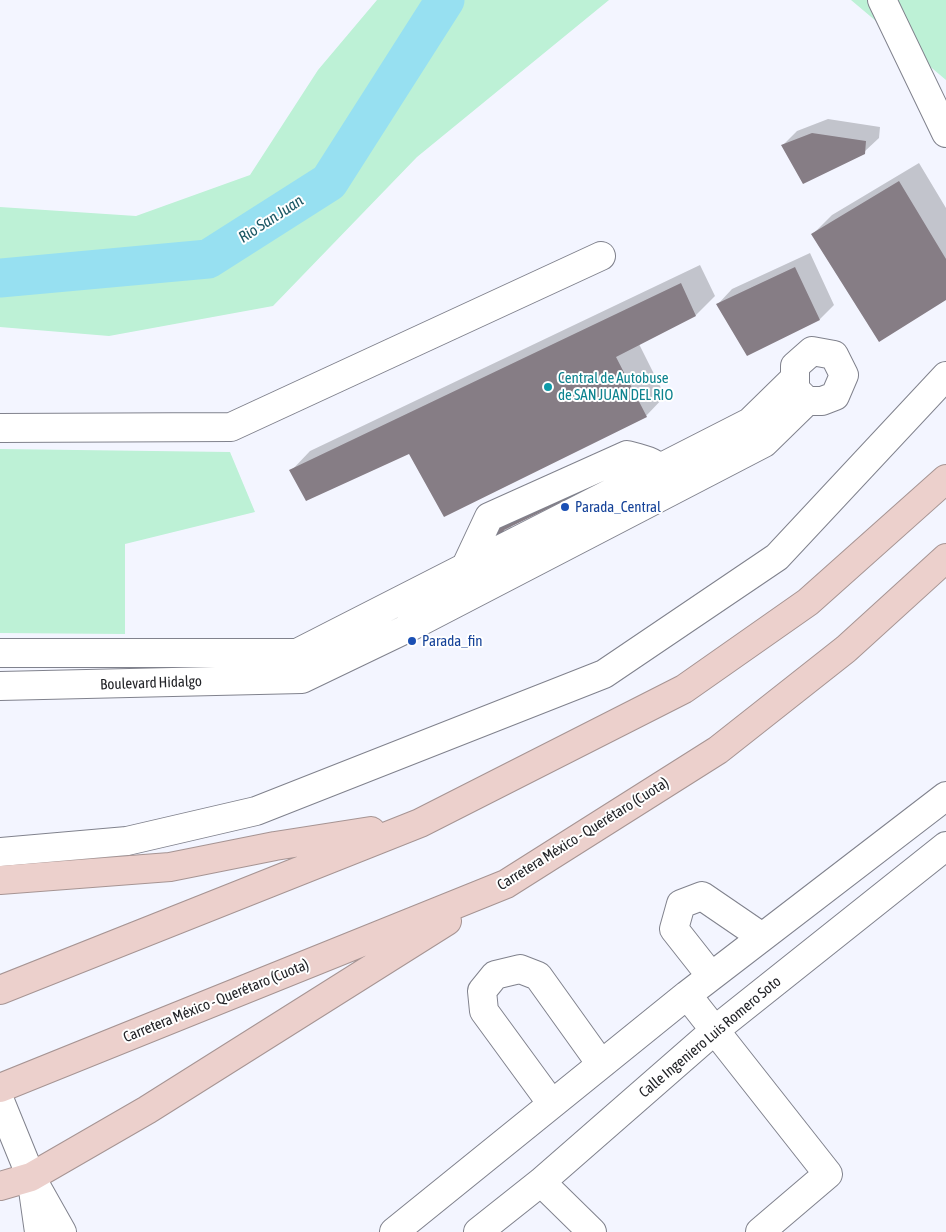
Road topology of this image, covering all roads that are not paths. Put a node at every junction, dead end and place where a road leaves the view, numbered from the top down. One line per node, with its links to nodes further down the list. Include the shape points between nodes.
1 (882, 0): 2 (street)
2 (946, 132)
3 (601, 256): 6 (street, via 231,427)
4 (946, 376): 22 (street, via 777,557 604,674 256,811 127,841)
5 (800, 390): 7 (street, via 764,443)
6 (0, 428)
7 (669, 478): 9 (street); 10 (street); 12 (street, via 646,460 627,455 489,518)
8 (946, 479): 20 (highway, via 808,602 684,689)
9 (603, 497): 10 (street); 12 (street)
10 (614, 521): 13 (street)
11 (946, 558): 24 (highway, Carretera México - Querétaro (Cuota), via 846,649 718,750)
12 (466, 566): 13 (street); 16 (street)
13 (470, 596): 16 (street)
14 (85, 653): 15 (street, Boulevard Hidalgo); 16 (street, Boulevard Hidalgo); 17 (street)
15 (0, 654)
16 (300, 666): 17 (street, Boulevard Hidalgo)
17 (86, 685): 18 (street, Boulevard Hidalgo)
18 (0, 686)
19 (946, 796): 25 (street)
20 (420, 823): 23 (highway, via 170,867); 27 (highway)
21 (946, 846): 29 (street, Calle Ingeniero Luis Romero Soto)
22 (0, 852)
23 (0, 880)
24 (506, 884): 31 (highway, Carretera México - Querétaro (Cuota)); 34 (highway, via 147,1110)
25 (762, 937): 26 (street); 26 (street, via 702,896 681,904 674,929)
26 (711, 976): 28 (street)
27 (0, 990)
28 (687, 995): 29 (street); 30 (street)
29 (715, 1030): 35 (street, Calle Ingeniero Luis Romero Soto); 42 (street, via 828,1174)
30 (602, 1064): 33 (street); 33 (street, via 538,976 520,969 495,975 482,990 484,1011)
31 (0, 1088)
32 (0, 1101): 34 (street)
33 (552, 1104): 39 (street)
34 (31, 1176): 36 (highway); 37 (street); 38 (street)
35 (541, 1182): 40 (street, Calle Ingeniero Luis Romero Soto); 41 (street)
36 (0, 1186)
37 (39, 1232)
38 (62, 1232)
39 (394, 1232)
40 (478, 1232)
41 (592, 1232)
42 (760, 1232)

